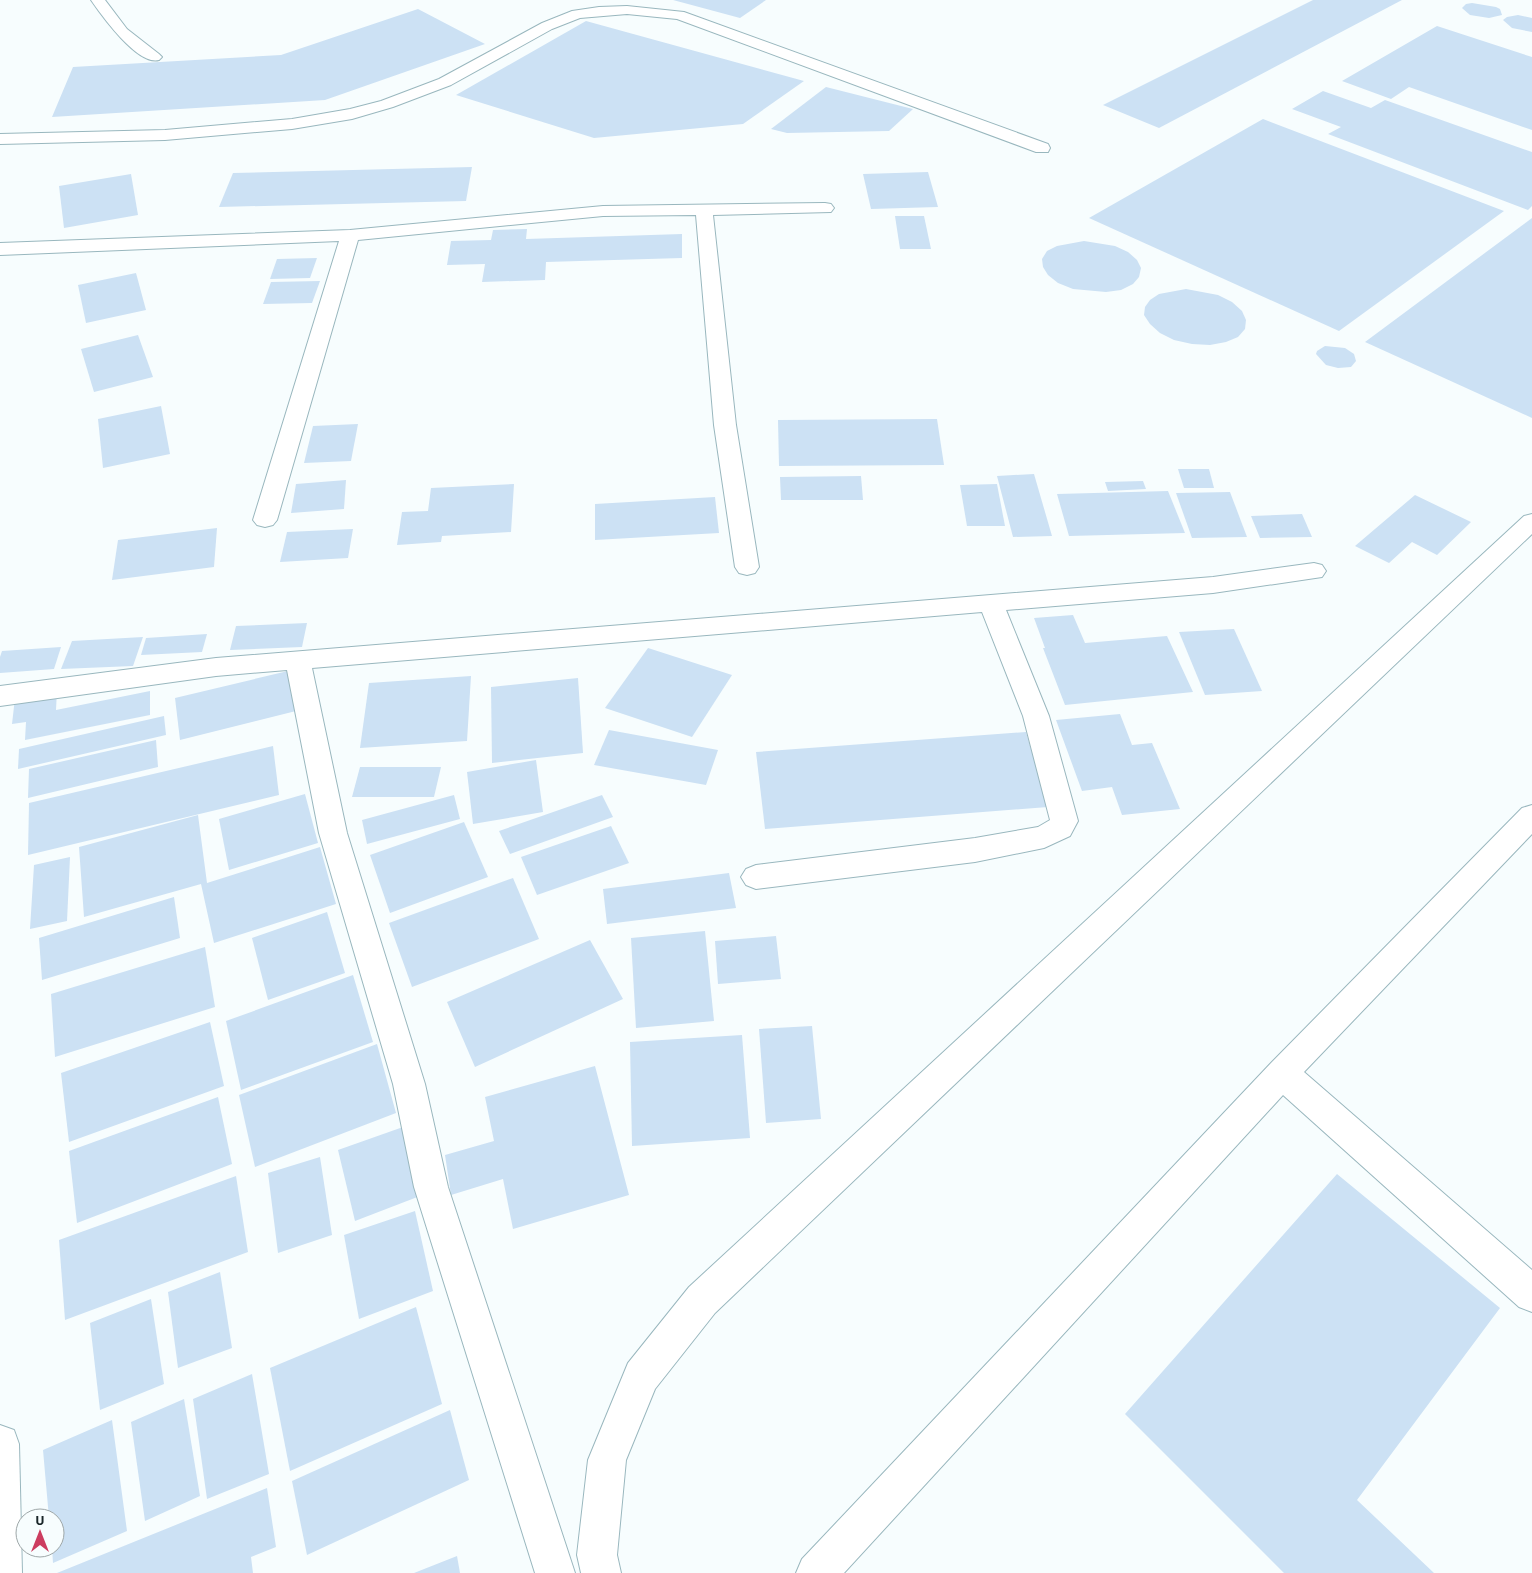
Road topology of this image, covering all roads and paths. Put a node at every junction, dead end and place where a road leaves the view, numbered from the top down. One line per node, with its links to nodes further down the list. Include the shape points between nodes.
1 (98, 0): 2 (street, via 122,32)
2 (154, 57)
3 (0, 139): 4 (street, via 165,136 292,124 352,114 445,82 569,17 599,10 627,10 679,15)
4 (1042, 148)
5 (825, 208): 6 (street)
6 (704, 210): 7 (street, via 603,211); 11 (street, via 725,424)
7 (350, 235): 8 (street); 9 (street)
8 (0, 249)
9 (266, 520)
10 (1531, 524): 23 (street, via 702,1300 641,1376 607,1460 597,1554)
11 (747, 567)
12 (1314, 571): 13 (street, via 1213,585)
13 (991, 603): 14 (street); 17 (street, via 1036,716 1064,821 1060,828 1044,837 975,850)
14 (298, 660): 15 (street, via 216,667); 22 (street, via 333,834 409,1084 431,1187)
15 (0, 696)
16 (1532, 816): 18 (street)
17 (756, 877)
18 (1282, 1073): 19 (street); 24 (street)
19 (1532, 1294)
20 (0, 1444): 21 (street)
21 (2, 1573)
22 (556, 1573)
23 (601, 1573)
24 (816, 1573)

